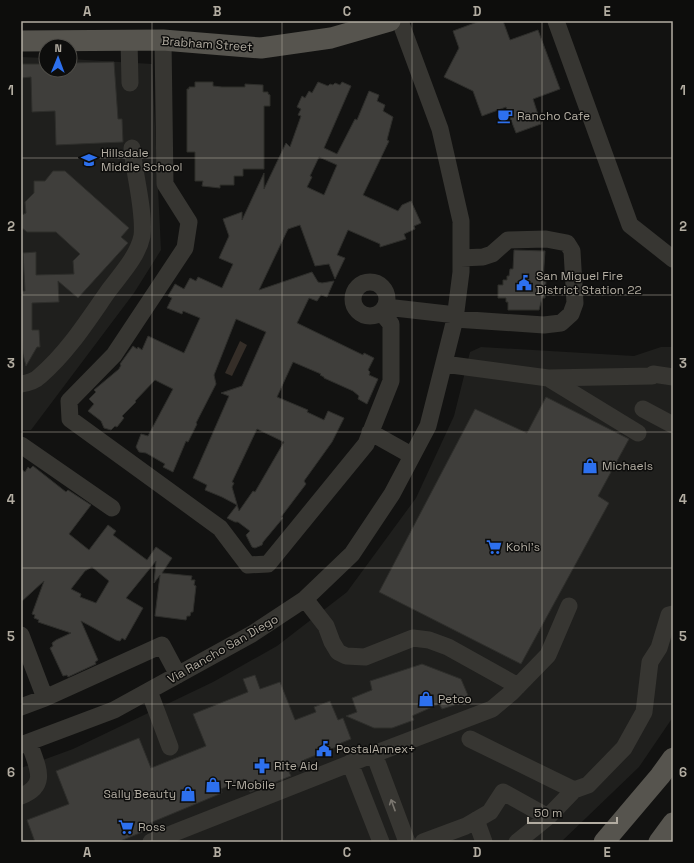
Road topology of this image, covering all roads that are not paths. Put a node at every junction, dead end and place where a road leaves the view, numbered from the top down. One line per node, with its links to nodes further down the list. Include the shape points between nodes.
1 (390, 21): 5 (main road, Brabham Street, via 331,38 261,48)
2 (400, 21): 9 (street, Via Rancho San Diego, via 440,129 461,221)
3 (556, 21): 10 (street, via 630,225)
4 (129, 40): 5 (main road, Brabham Street); 6 (main road, Brabham Street); 7 (street)
5 (163, 40): 18 (street, via 165,184 189,222 185,248 114,355 69,401 70,419 220,528 248,565 268,564 366,444)
6 (21, 41)
7 (130, 83)
8 (132, 148): 15 (street, via 142,218 142,237 135,255 72,342 40,377)
9 (461, 258): 11 (street, Via Rancho San Diego); 11 (street, via 492,254 508,240 546,239 567,243 572,251 575,302 571,314 561,323 544,325)
10 (673, 259)
11 (456, 317): 12 (street, Via Rancho San Diego); 18 (street, via 384,310 391,324 391,381)
12 (444, 364): 14 (street); 21 (street, Via Rancho San Diego, via 428,426)
13 (673, 377): 14 (street, via 652,375)
14 (548, 378): 19 (street)
15 (21, 384)
16 (643, 409): 17 (street)
17 (673, 425)
18 (370, 432): 21 (street)
19 (638, 433)
20 (21, 445): 22 (street)
21 (411, 456): 23 (street, Via Rancho San Diego, via 392,494 352,554)
22 (112, 508)
23 (305, 599): 27 (street, Via Rancho San Diego, via 252,634); 28 (street, via 326,626 338,652 346,656 365,657 414,638 429,640 448,647)
24 (569, 606): 28 (street, via 548,655)
25 (673, 614): 38 (street, via 670,615 659,648 650,662 644,712 624,748 588,786)
26 (21, 635): 30 (street)
27 (178, 675): 29 (street, Via Rancho San Diego); 30 (street, via 162,644)
28 (518, 686): 35 (street, via 492,709)
29 (149, 691): 33 (street, Via Rancho San Diego, via 114,710); 34 (street)
30 (45, 698): 31 (street)
31 (21, 707)
32 (470, 739): 38 (street)
33 (25, 743): 39 (street, via 40,776 32,792)
34 (170, 747)
35 (374, 754): 37 (street); 45 (street, one-way to 35)
36 (673, 758): 49 (main road)
37 (350, 763): 43 (street); 44 (street)
38 (574, 790): 40 (street)
39 (21, 796)
40 (548, 816): 41 (street, via 503,792 490,812); 48 (street)
41 (476, 820): 46 (street); 47 (street)
42 (673, 823): 50 (main road)
43 (151, 842)
44 (381, 842)
45 (407, 842)
46 (423, 842)
47 (484, 842)
48 (517, 842)
49 (604, 842)
50 (658, 842)

